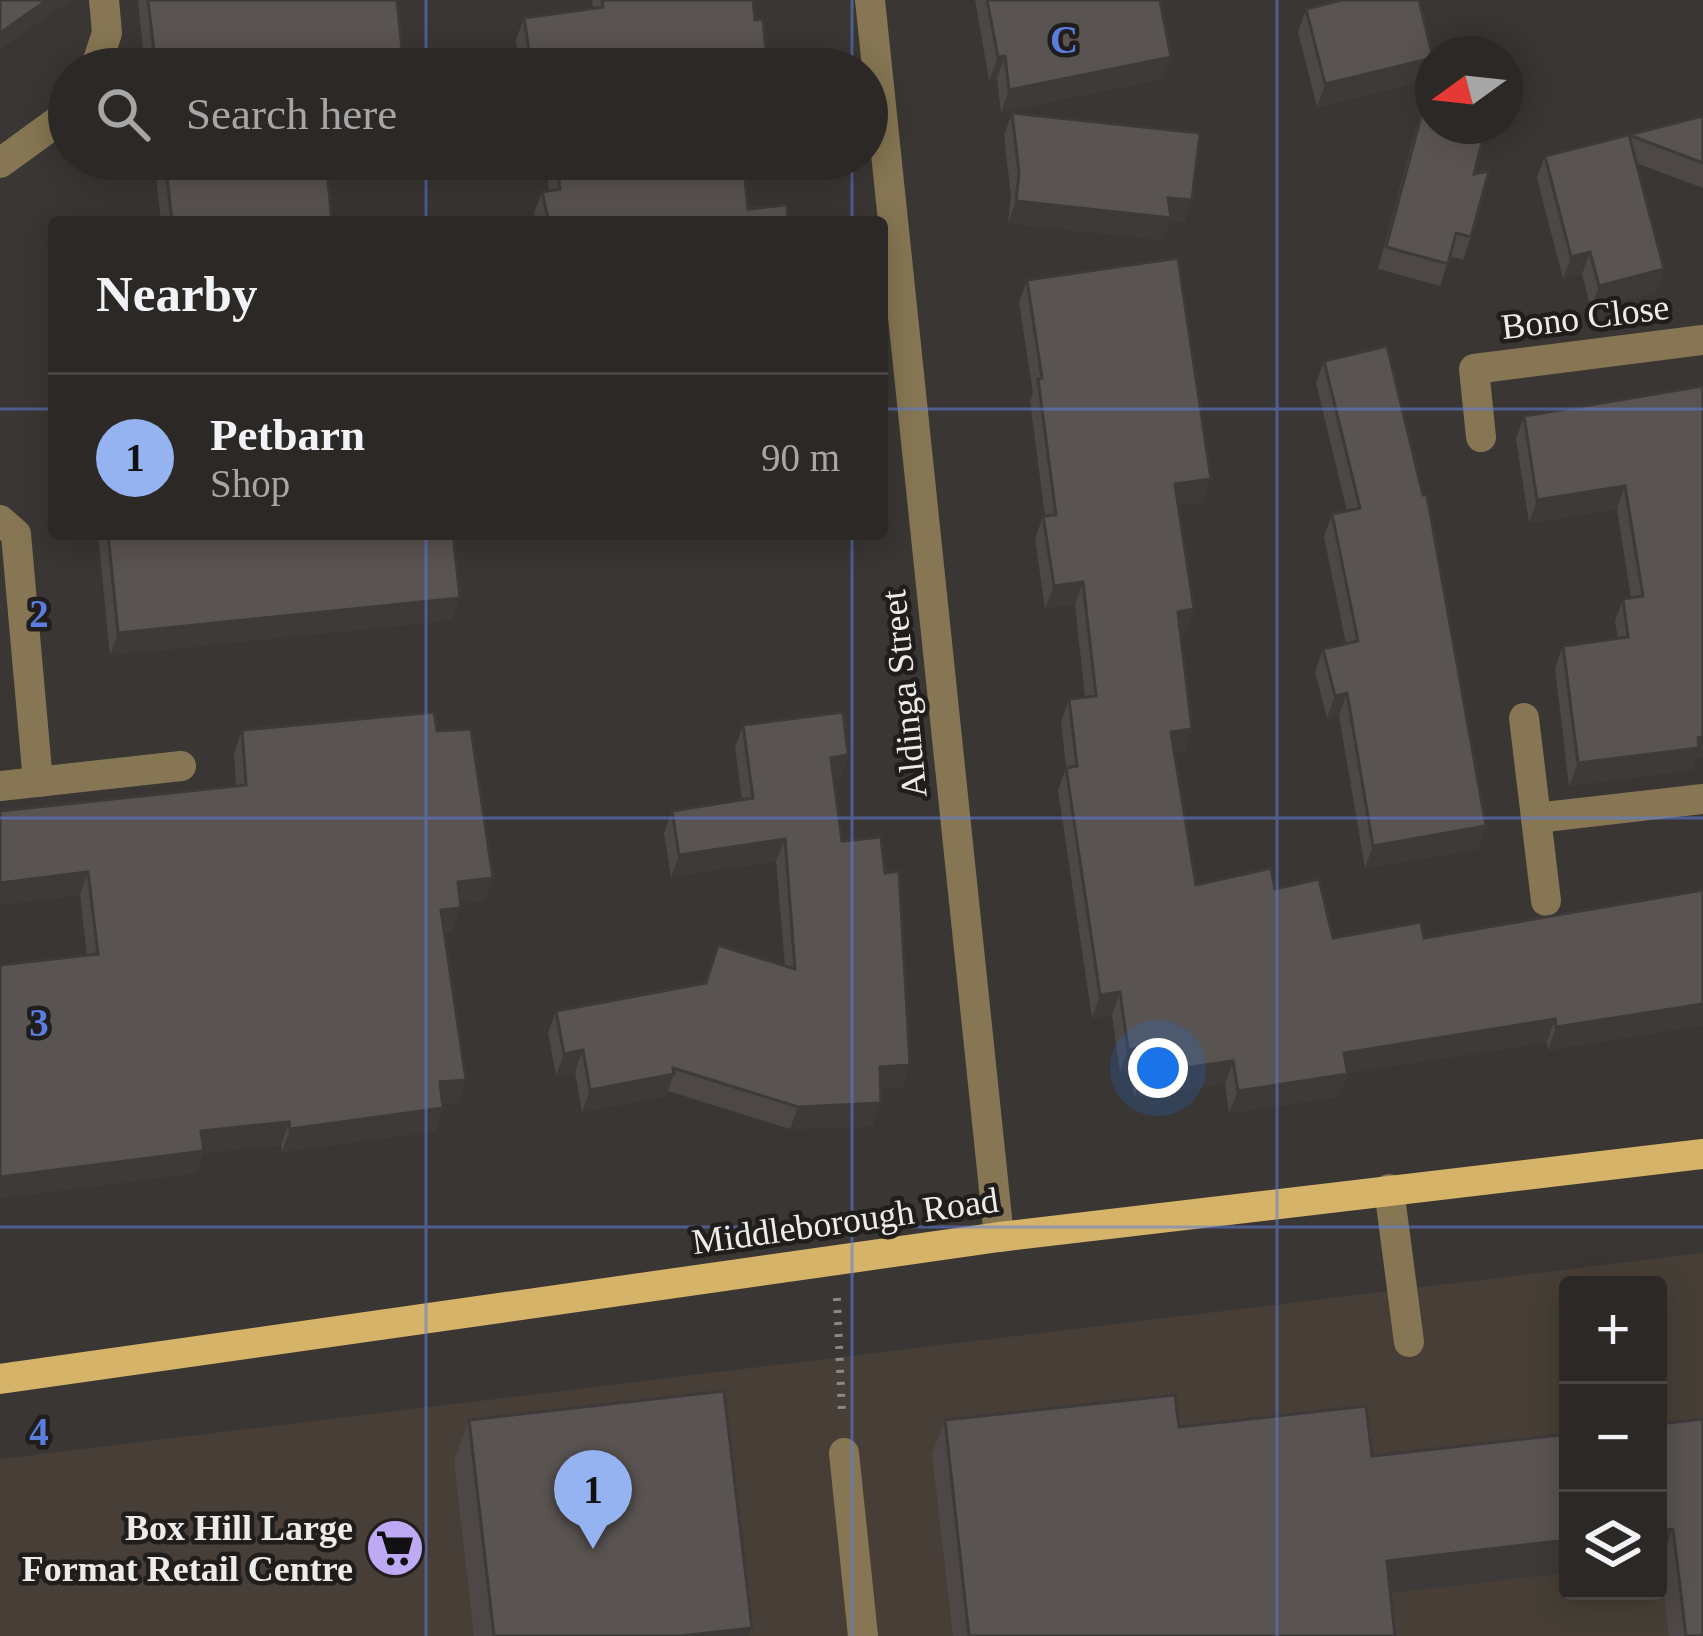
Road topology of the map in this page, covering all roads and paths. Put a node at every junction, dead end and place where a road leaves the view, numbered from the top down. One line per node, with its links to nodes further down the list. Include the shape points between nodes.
1 (104, 0): 3 (street)
2 (870, 0): 4 (street, Aldinga Street)
3 (102, 48)
4 (875, 48)
5 (48, 129): 6 (street)
6 (0, 164)
7 (888, 173): 20 (street, Aldinga Street)
8 (1703, 340): 9 (street, Bono Close, via 1474,369)
9 (1481, 437)
10 (0, 520): 13 (street, via 16,534)
11 (1524, 718): 16 (street)
12 (181, 766): 13 (street)
13 (38, 782): 14 (street)
14 (0, 786)
15 (1703, 799): 16 (street)
16 (1536, 818): 17 (street)
17 (1546, 902)
18 (1703, 1154): 19 (main road, Middleborough Road)
19 (1389, 1189): 20 (main road, Middleborough Road); 22 (street)
20 (999, 1237): 21 (main road, Middleborough Road)
21 (836, 1261): 23 (main road, Middleborough Road); 24 (path)
22 (1409, 1342)
23 (0, 1378)
24 (844, 1454): 25 (street)
25 (863, 1636)

